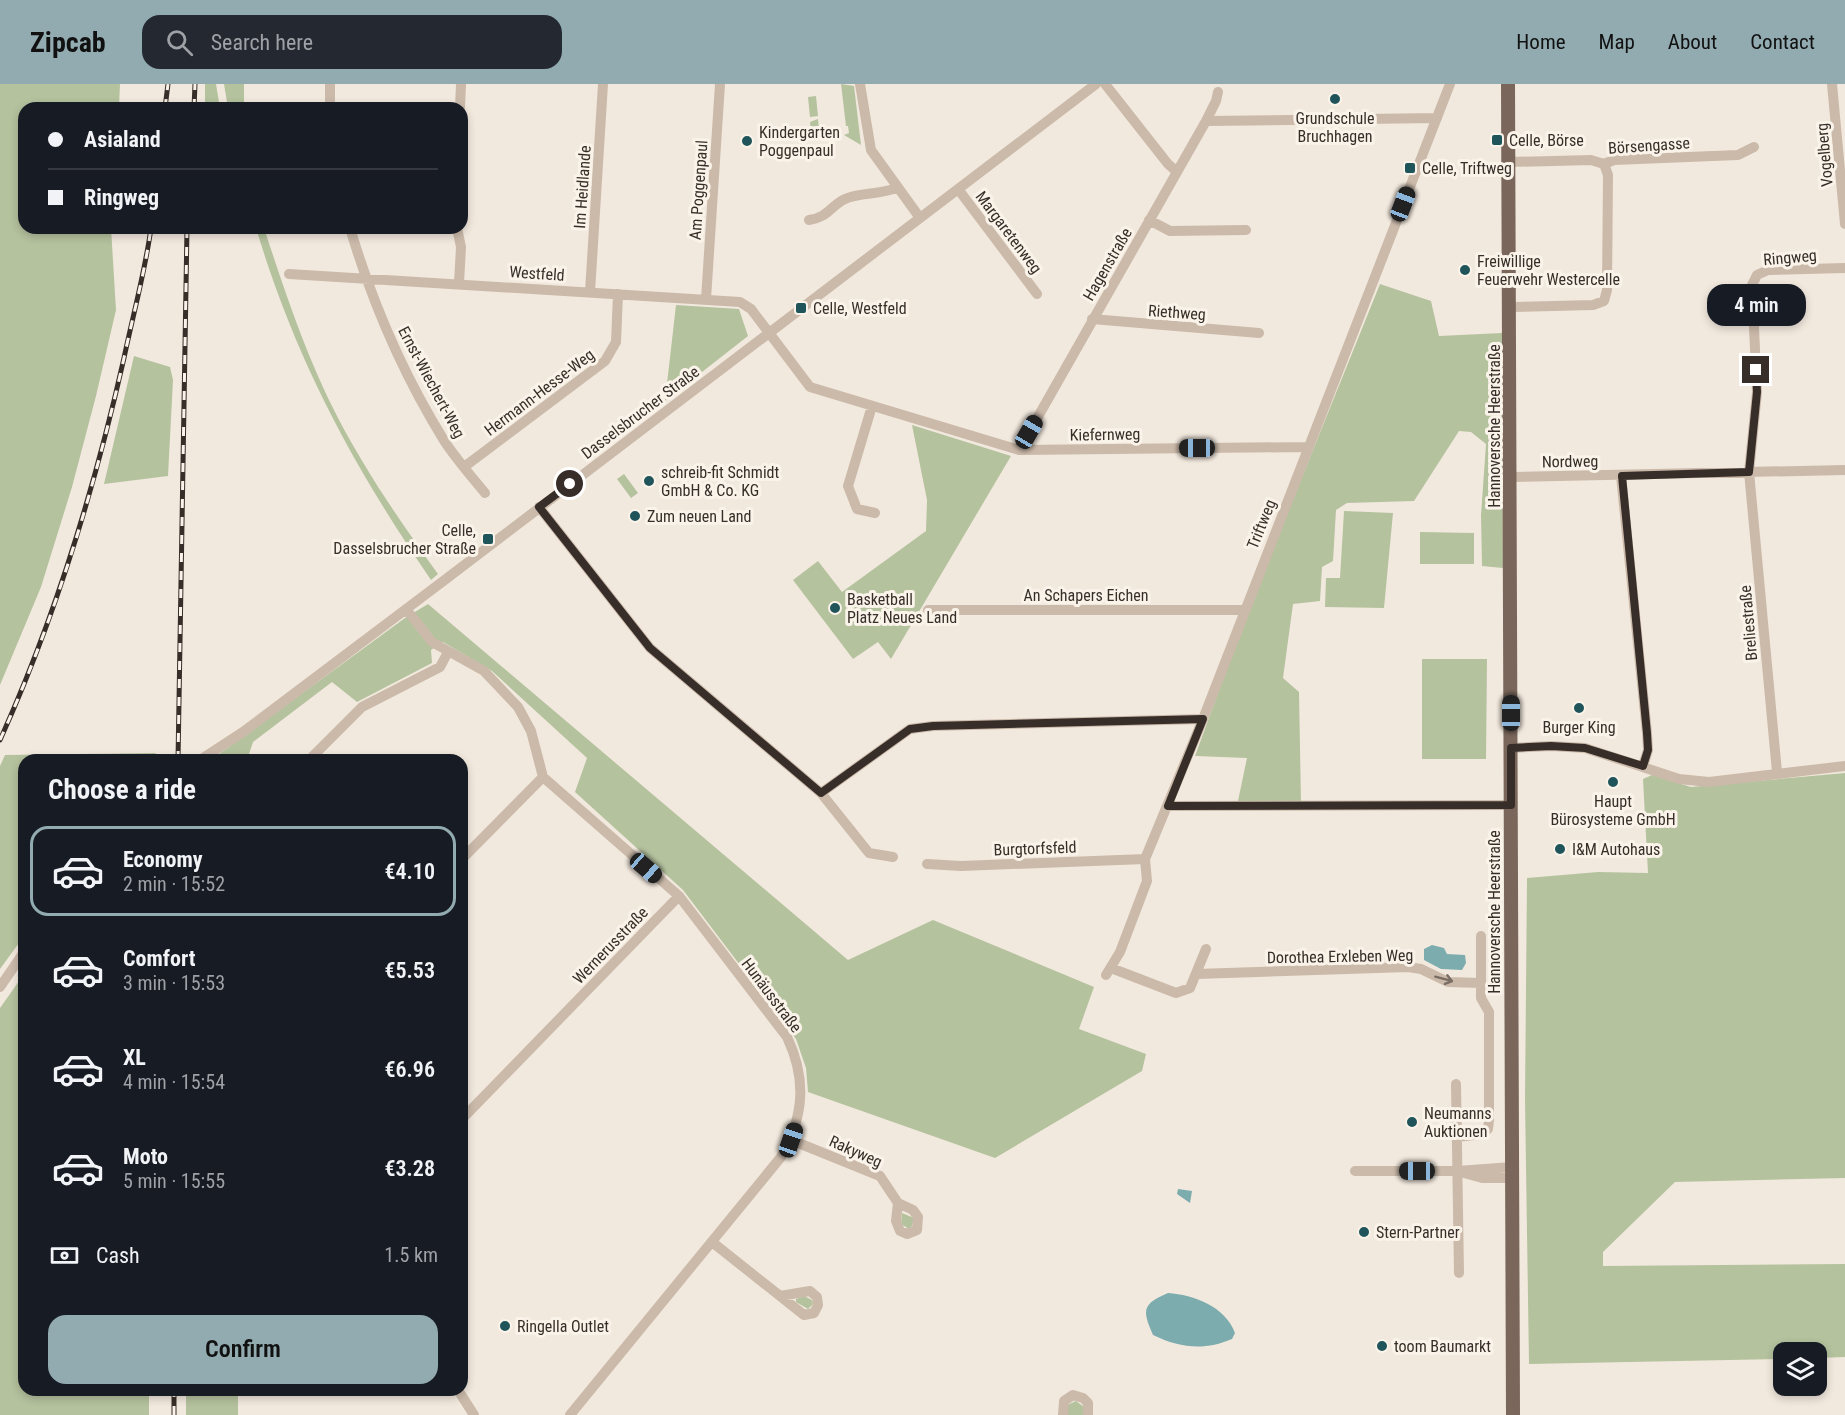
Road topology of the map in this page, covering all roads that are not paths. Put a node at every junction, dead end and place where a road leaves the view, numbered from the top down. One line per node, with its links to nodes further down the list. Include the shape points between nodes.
1 (330, 84): 12 (street)
2 (461, 84): 13 (street)
3 (603, 84): 33 (street, Im Heidlande)
4 (720, 84): 36 (street, Am Poggenpaul)
5 (860, 84): 20 (street, via 871,150)
6 (1096, 84): 21 (street, Dasselsbrucher Straße)
7 (1105, 84): 19 (street)
8 (1450, 84): 14 (street, Triftweg)
9 (1508, 84): 17 (main road, Hannoversche Heerstraße)
10 (1832, 84): 25 (street, Vogelberg)
11 (1218, 92): 15 (street, Hagenstraße)
12 (330, 102)
13 (460, 102)
14 (1437, 118): 15 (street); 42 (street, Triftweg)
15 (1206, 121): 19 (street, Hagenstraße)
16 (1754, 147): 18 (street, Börsengasse, via 1738,155 1614,160)
17 (1509, 162): 18 (street, Börsengasse, via 1591,160); 37 (main road, Hannoversche Heerstraße)
18 (1604, 164): 37 (street, via 1608,175 1604,301 1593,305)
19 (1176, 171): 24 (street, Hagenstraße)
20 (896, 188): 22 (street); 23 (street, via 845,199 822,218)
21 (958, 189): 22 (street, Dasselsbrucher Straße); 35 (street, Margaretenweg)
22 (920, 218): 39 (street, Dasselsbrucher Straße)
23 (809, 220)
24 (1149, 220): 26 (street, via 1170,231); 38 (street, Hagenstraße)
25 (1845, 224)
26 (1246, 230)
27 (352, 234): 31 (street, Ernst-Wiechert-Weg)
28 (459, 234): 32 (street)
29 (1845, 268): 46 (street, Ringweg, via 1768,270 1757,275 1752,285 1757,392)
30 (289, 274): 31 (street, Westfeld)
31 (365, 278): 32 (street, Westfeld); 44 (street, Ernst-Wiechert-Weg, via 432,420)
32 (459, 283): 33 (street, Westfeld)
33 (590, 291): 34 (street, Westfeld)
34 (618, 294): 36 (street, Westfeld); 44 (street, Hermann-Hesse-Weg, via 616,342 605,362)
35 (1037, 294)
36 (706, 299): 39 (street, Westfeld, via 740,302 751,309)
37 (1510, 307): 48 (main road, Hannoversche Heerstraße)
38 (1092, 319): 40 (street, Riethweg); 43 (street, Hagenstraße)
39 (769, 332): 41 (street, Kiefernweg, via 810,387); 50 (street, Dasselsbrucher Straße)
40 (1259, 333)
41 (872, 406): 43 (street, Kiefernweg); 51 (street, via 848,486 857,509)
42 (1308, 447): 43 (street, Kiefernweg); 54 (street, Triftweg)
43 (1018, 450)
44 (464, 467): 49 (street, Ernst-Wiechert-Weg)
45 (1845, 470): 46 (street, Nordweg)
46 (1749, 472): 47 (street, Nordweg); 62 (street, Breliestraße)
47 (1622, 476): 48 (street, Nordweg); 60 (street, via 1647,733 1648,750)
48 (1511, 477): 57 (main road, Hannoversche Heerstraße)
49 (485, 493)
50 (539, 507): 52 (street, Dasselsbrucher Straße); 64 (street, via 650,648)
51 (875, 513)
52 (406, 609): 55 (street, via 432,642); 58 (street, Dasselsbrucher Straße)
53 (928, 610): 54 (street, An Schapers Eichen)
54 (1244, 610): 56 (street, Triftweg)
55 (448, 652): 59 (street, via 440,667 362,708); 63 (street, via 484,671 521,711 531,731)
56 (1203, 719): 64 (street, via 910,729); 66 (street, Triftweg)
57 (1511, 748): 60 (street, via 1585,748); 65 (main road, Hannoversche Heerstraße)
58 (209, 754)
59 (315, 754)
60 (1643, 766): 62 (street, via 1679,779 1709,782)
61 (1845, 766): 62 (street)
62 (1777, 772)
63 (543, 777): 67 (street); 71 (street)
64 (821, 793): 68 (street, via 869,853)
65 (1511, 805): 66 (street); 84 (main road, Hannoversche Heerstraße)
66 (1168, 806): 69 (street, Triftweg)
67 (468, 853)
68 (893, 858)
69 (1145, 859): 70 (street, Burgtorfsfeld); 75 (street, Triftweg, via 1147,881 1120,952 1108,971 1176,993 1190,988)
70 (927, 864)
71 (679, 896): 79 (street, Wernerusstraße); 81 (street, Hunäusstraße, via 787,1037 796,1056 801,1083 800,1112)
72 (1481, 936): 76 (street)
73 (1206, 949): 75 (street)
74 (18, 961): 77 (street)
75 (1196, 974): 76 (street, Dorothea Erxleben Weg, one-way to 76, via 1408,967 1448,982)
76 (1481, 982): 80 (street, via 1481,998 1489,1012 1488,1129 1482,1134)
77 (0, 987)
78 (1456, 1084): 80 (street)
79 (468, 1113)
80 (1457, 1137): 83 (street)
81 (791, 1140): 85 (street, Rakyweg, via 880,1176); 86 (street, Hunäusstraße)
82 (1354, 1171): 83 (street)
83 (1458, 1171): 84 (street); 87 (street)
84 (1512, 1173): 94 (main road, Hannoversche Heerstraße)
85 (898, 1203)
86 (712, 1242): 88 (street); 91 (street, Hunäusstraße)
87 (1459, 1273)
88 (780, 1296)
89 (462, 1396): 90 (street)
90 (474, 1415)
91 (570, 1415)
92 (1063, 1415): 93 (street, via 1064,1401 1073,1395 1088,1403)
93 (1088, 1415)
94 (1512, 1415)

